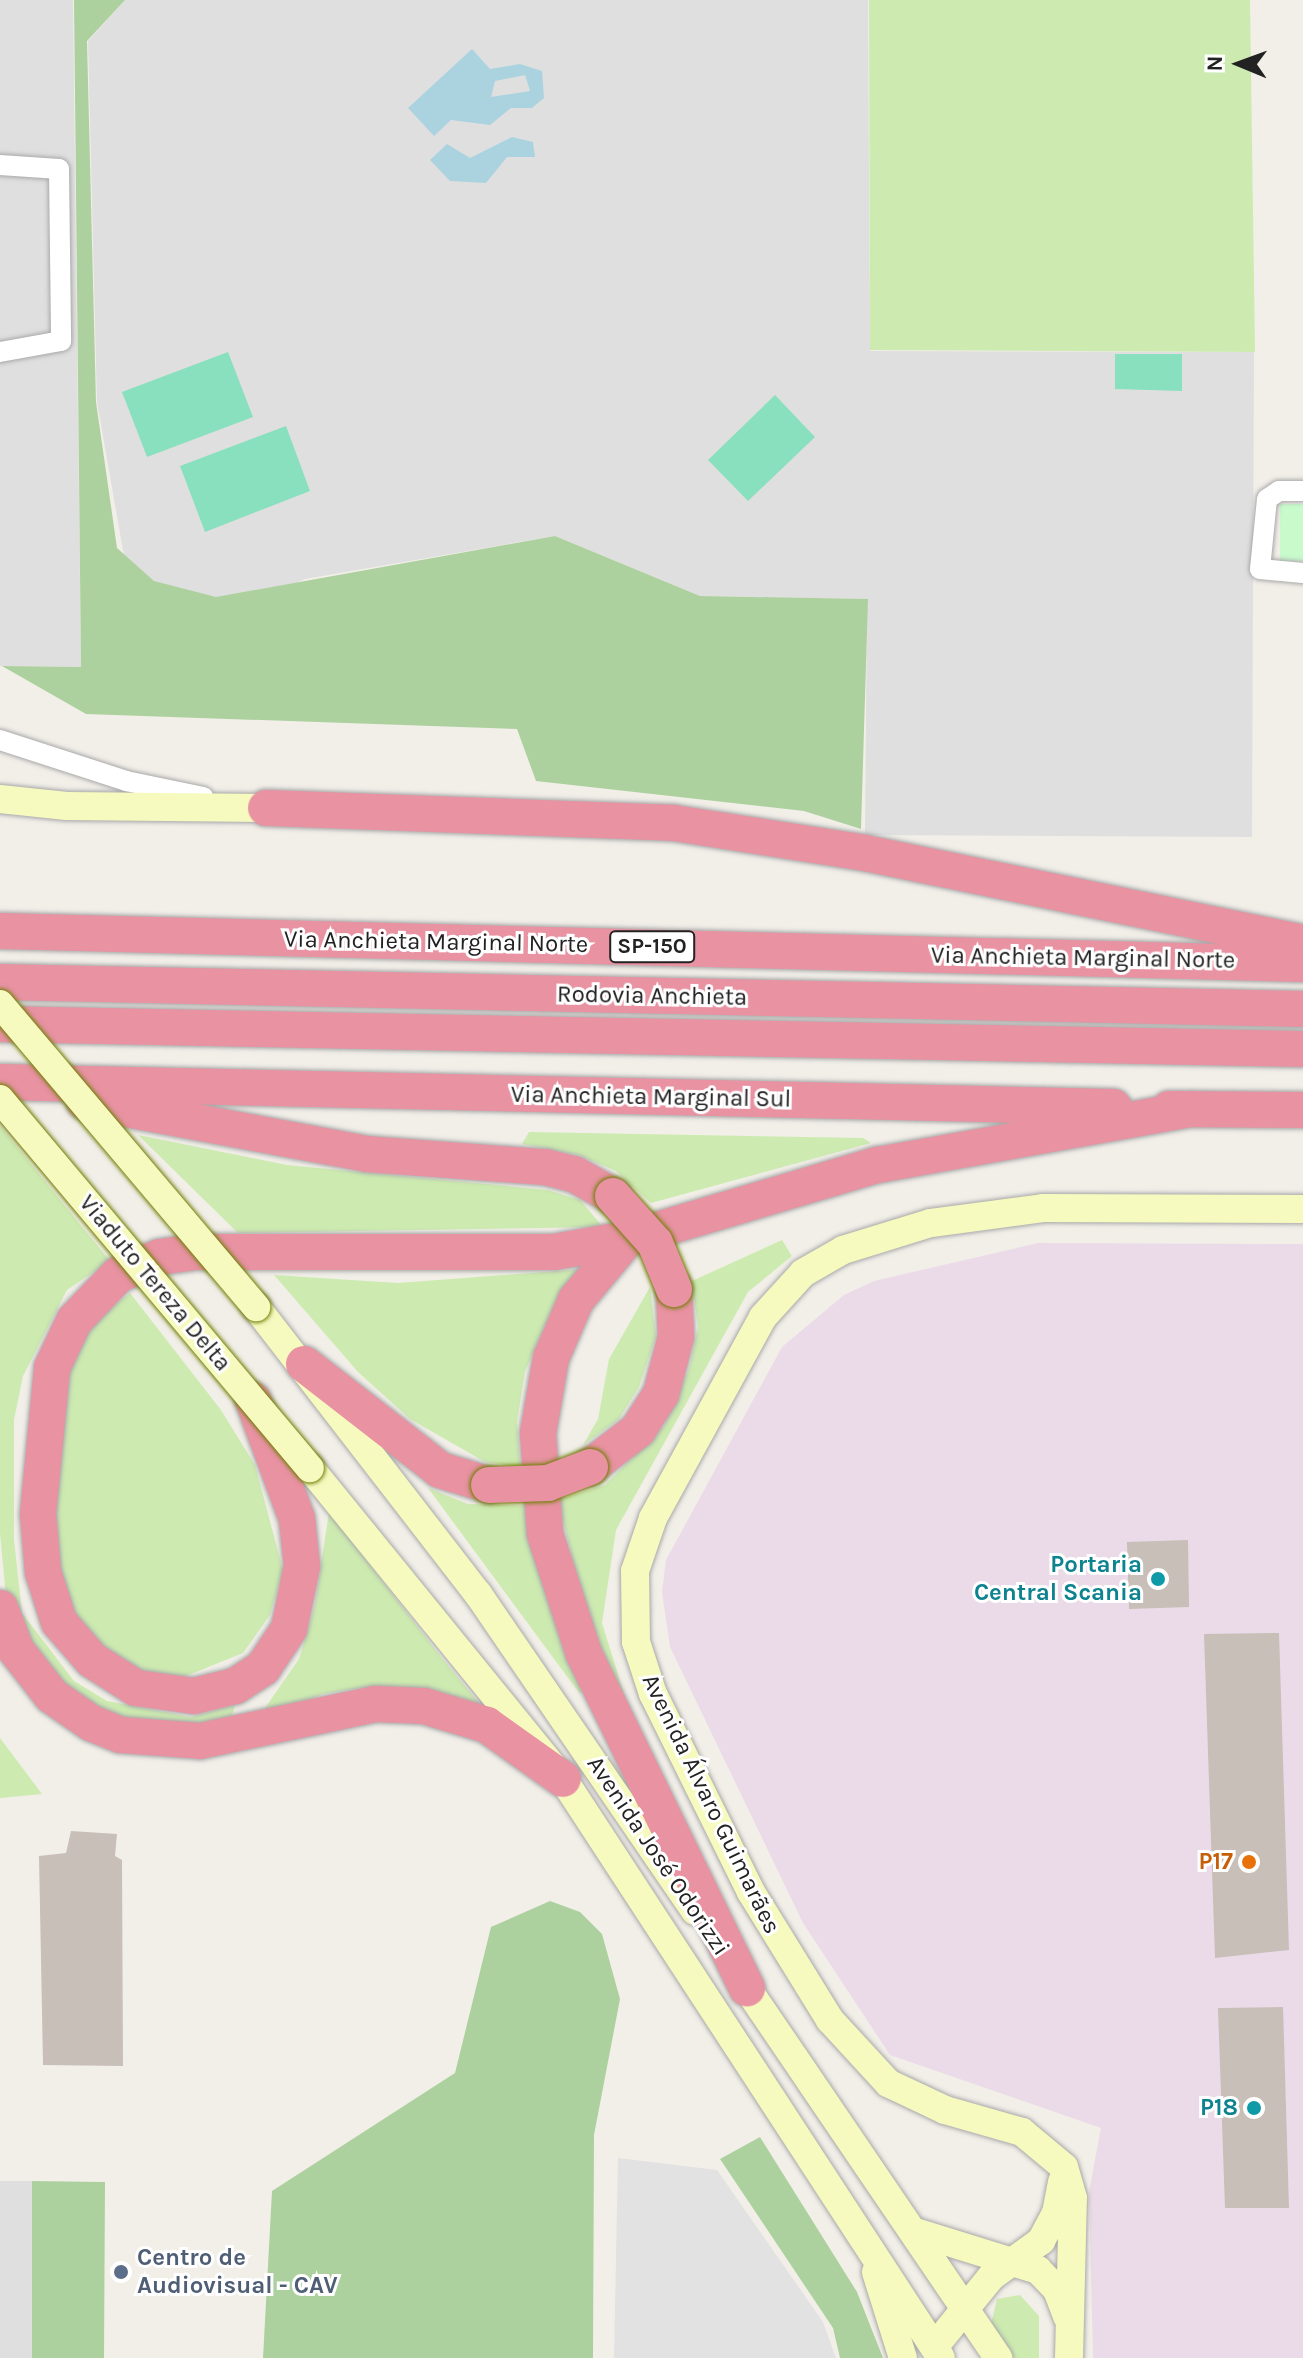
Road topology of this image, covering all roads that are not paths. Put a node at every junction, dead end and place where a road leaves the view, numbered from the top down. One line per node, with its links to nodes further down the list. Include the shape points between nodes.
1 (0, 165): 2 (street, via 59,169 61,341)
2 (0, 352)
3 (1303, 491): 4 (street, via 1279,491 1267,499 1260,569)
4 (1303, 573)
5 (0, 740): 7 (street, via 156,789)
6 (0, 799): 7 (main road, via 81,807)
7 (266, 808): 9 (highway, via 674,823 865,853)
8 (0, 931): 10 (highway, Via Anchieta Marginal Norte / SP-150)
9 (1303, 943)
10 (1303, 964)
11 (0, 982): 13 (highway, Rodovia Anchieta / SP-150)
12 (0, 1004): 22 (main road, bridge)
13 (1303, 1009)
14 (0, 1024): 15 (highway, Rodovia Anchieta)
15 (1303, 1049)
16 (0, 1083): 18 (highway, Via Anchieta Marginal Sul); 22 (highway, bridge, via 366,1154 545,1167 574,1174 613,1196 655,1243 674,1289 676,1337 661,1394 638,1430 590,1467 548,1483 489,1485 456,1478 423,1459)
17 (0, 1099): 23 (main road, Viaduto Tereza Delta, bridge)
18 (1191, 1109): 19 (highway, Via Anchieta Marginal Sul); 21 (highway, via 877,1165)
19 (1303, 1110)
20 (1303, 1209): 30 (main road, Avenida Álvaro Guimarães, via 1020,1210 931,1223 843,1250 803,1273 763,1317 653,1518 635,1571 636,1642 653,1694 751,1892 830,2020 888,2083 933,2105 1022,2132)
21 (627, 1239): 26 (highway, via 520,1255 174,1254 118,1275 84,1308 52,1368 41,1445 42,1560 59,1622 103,1670 136,1688 174,1696 235,1686); 29 (highway, via 576,1300 551,1358 538,1433 545,1534 584,1654)
22 (304, 1364): 29 (main road, Avenida José Odorizzi, via 532,1669)
23 (253, 1400): 24 (main road, Viaduto Tereza Delta, bridge); 26 (highway, via 296,1511 301,1581)
24 (310, 1468): 28 (main road, Avenida José Odorizzi)
25 (0, 1608): 27 (highway, via 36,1679 91,1723 160,1741)
26 (276, 1652): 27 (highway)
27 (247, 1733): 28 (highway, via 376,1704 424,1706 487,1725)
28 (563, 1779): 31 (main road, Avenida José Odorizzi)
29 (747, 1988): 32 (main road, Avenida José Odorizzi)
30 (1064, 2167): 33 (main road, via 1052,2224); 35 (main road, via 1073,2210)
31 (862, 2229): 36 (main road, Avenida José Odorizzi); 37 (main road)
32 (918, 2233): 33 (main road, via 967,2253); 34 (main road, Avenida José Odorizzi)
33 (1019, 2261): 34 (main road, via 991,2277); 35 (main road, via 1050,2279)
34 (968, 2307): 36 (main road); 38 (main road, Avenida José Odorizzi)
35 (1068, 2321): 39 (main road)
36 (938, 2352)
37 (903, 2358)
38 (998, 2358)
39 (1069, 2358)

